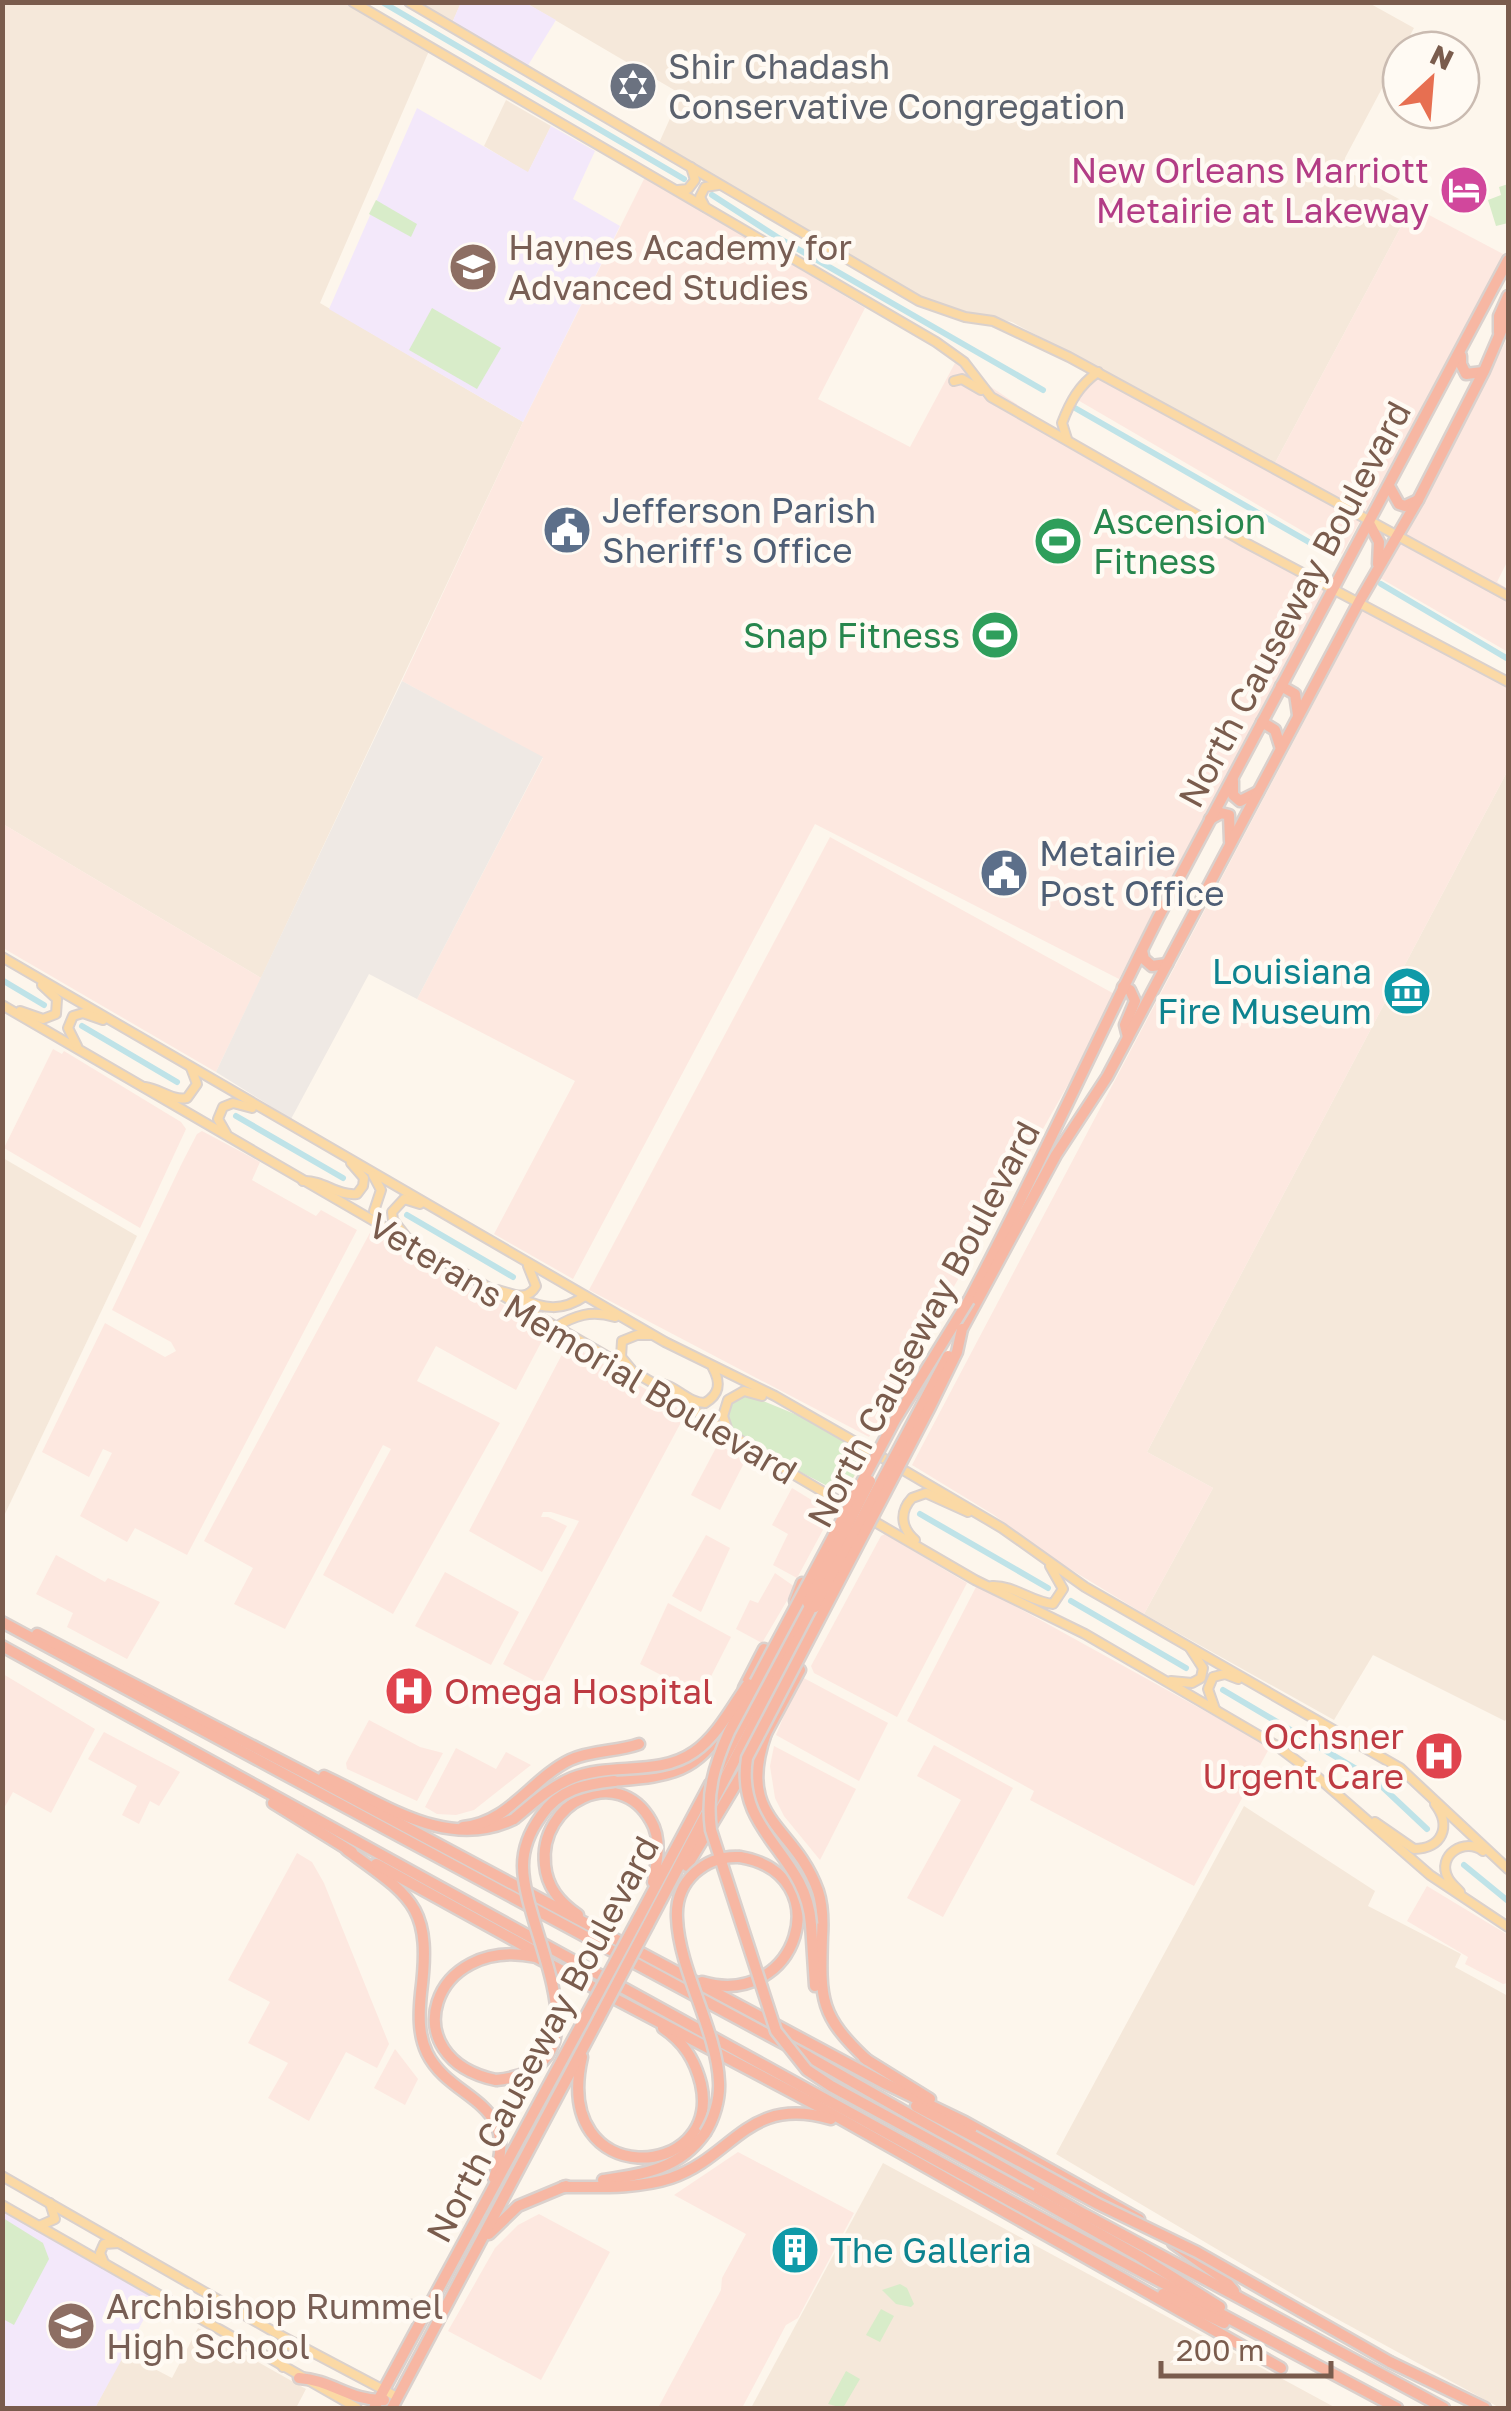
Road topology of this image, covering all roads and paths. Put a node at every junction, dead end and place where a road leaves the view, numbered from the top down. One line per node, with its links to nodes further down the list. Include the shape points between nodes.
1 (353, 2): 4 (main road)
2 (372, 2): 4 (main road)
3 (409, 2): 5 (main road)
4 (378, 18): 7 (main road)
5 (690, 166): 6 (main road); 7 (main road, via 692,186)
6 (723, 186): 8 (main road, via 702,192); 15 (main road, via 919,301 993,321)
7 (674, 190): 8 (main road)
8 (707, 209): 17 (main road, via 948,350)
9 (1508, 260): 13 (highway, North Causeway Boulevard)
10 (1508, 296): 12 (highway)
11 (1508, 315): 12 (highway, North Causeway Boulevard)
12 (1499, 333): 14 (highway, North Causeway Boulevard)
13 (1461, 350): 14 (highway, via 1466,374); 19 (highway, North Causeway Boulevard)
14 (1484, 371): 20 (highway, North Causeway Boulevard)
15 (1098, 372): 18 (main road, via 1068,407 1062,422); 21 (main road)
16 (954, 381): 17 (main road)
17 (985, 392): 18 (main road)
18 (1068, 441): 24 (main road)
19 (1389, 486): 20 (highway, via 1398,504); 21 (highway, North Causeway Boulevard)
20 (1418, 500): 22 (highway, North Causeway Boulevard)
21 (1370, 522): 22 (main road); 23 (highway, via 1379,542); 24 (highway, North Causeway Boulevard)
22 (1396, 537): 23 (highway, North Causeway Boulevard); 25 (main road)
23 (1378, 570): 26 (highway, North Causeway Boulevard)
24 (1334, 588): 26 (main road); 28 (highway, North Causeway Boulevard)
25 (1508, 596)
26 (1360, 602): 27 (main road); 29 (highway, North Causeway Boulevard)
27 (1508, 682)
28 (1282, 686): 29 (highway, via 1294,694); 30 (highway, North Causeway Boulevard)
29 (1298, 716): 31 (highway, North Causeway Boulevard)
30 (1262, 722): 31 (highway, via 1279,736); 32 (highway, North Causeway Boulevard)
31 (1280, 752): 33 (highway, North Causeway Boulevard)
32 (1233, 775): 33 (highway, via 1240,800); 34 (highway, North Causeway Boulevard)
33 (1260, 791): 35 (highway, North Causeway Boulevard)
34 (1210, 819): 35 (highway, via 1229,815); 36 (highway, North Causeway Boulevard)
35 (1229, 847): 38 (highway, North Causeway Boulevard)
36 (1142, 950): 38 (highway, via 1148,963); 40 (highway, North Causeway Boulevard)
37 (2, 957): 39 (main road, Veterans Memorial Boulevard)
38 (1167, 964): 43 (highway, North Causeway Boulevard)
39 (19, 966): 41 (main road, via 55,995 58,1012 43,1020); 42 (main road, Veterans Memorial Boulevard)
40 (1123, 986): 43 (highway, via 1136,1002 1125,1025); 54 (highway, North Causeway Boulevard)
41 (2, 1004): 44 (main road, Veterans Memorial Boulevard)
42 (117, 1024): 44 (main road, via 73,1016 69,1034); 45 (main road, Veterans Memorial Boulevard)
43 (1128, 1038): 54 (highway, North Causeway Boulevard)
44 (84, 1053): 46 (main road, Veterans Memorial Boulevard)
45 (188, 1065): 46 (main road, via 197,1080 187,1098); 47 (main road, Veterans Memorial Boulevard)
46 (141, 1086): 48 (main road, Veterans Memorial Boulevard)
47 (279, 1120): 48 (main road, via 228,1104 219,1125); 49 (main road, Veterans Memorial Boulevard)
48 (241, 1144): 51 (main road, Veterans Memorial Boulevard)
49 (340, 1154): 50 (main road, Veterans Memorial Boulevard); 51 (main road, via 363,1176 358,1193)
50 (368, 1170): 52 (main road, via 381,1186); 53 (main road, Veterans Memorial Boulevard)
51 (303, 1180): 55 (main road, Veterans Memorial Boulevard)
52 (374, 1211)
53 (447, 1216): 55 (main road, via 410,1200 394,1206 398,1228); 56 (main road, Veterans Memorial Boulevard)
54 (999, 1252): 60 (highway, North Causeway Boulevard); 63 (highway, North Causeway Boulevard)
55 (428, 1254): 57 (main road, Veterans Memorial Boulevard)
56 (515, 1254): 58 (main road, via 532,1270 536,1286 524,1297); 59 (main road, Veterans Memorial Boulevard)
57 (484, 1286): 58 (main road); 61 (main road, Veterans Memorial Boulevard)
58 (506, 1292): 59 (main road, via 552,1308)
59 (586, 1296): 62 (main road, Veterans Memorial Boulevard)
60 (969, 1300): 74 (highway, North Causeway Boulevard, bridge); 76 (highway, bridge, via 895,1420)
61 (554, 1328): 62 (main road, via 590,1313); 66 (main road, Veterans Memorial Boulevard)
62 (642, 1328): 64 (main road, Veterans Memorial Boulevard)
63 (962, 1329): 74 (highway, North Causeway Boulevard, bridge); 103 (highway, bridge, via 930,1407 747,1758 744,1780 755,1818 806,1895 818,2004 835,2038)
64 (654, 1336): 65 (main road, Veterans Memorial Boulevard); 66 (main road, via 628,1337 620,1346 626,1364)
65 (712, 1366): 66 (main road, via 719,1384 705,1404); 67 (main road, Veterans Memorial Boulevard)
66 (649, 1380): 68 (main road, Veterans Memorial Boulevard)
67 (804, 1412): 68 (main road, via 744,1391 724,1408); 69 (main road, Veterans Memorial Boulevard)
68 (729, 1434): 70 (main road, Veterans Memorial Boulevard)
69 (982, 1516): 70 (main road, via 926,1494 912,1498 904,1525); 71 (main road, Veterans Memorial Boulevard)
70 (929, 1553): 73 (main road, Veterans Memorial Boulevard)
71 (1044, 1558): 73 (main road, via 1063,1590 1053,1604); 77 (main road, Veterans Memorial Boulevard)
72 (802, 1582): 84 (highway)
73 (987, 1586): 82 (main road, Veterans Memorial Boulevard)
74 (812, 1605): 84 (highway, North Causeway Boulevard); 91 (highway, North Causeway Boulevard)
75 (2, 1619): 80 (highway); 104 (highway)
76 (777, 1642): 92 (highway, bridge, via 718,1728 692,1753 674,1763 572,1778 514,1819 480,1831); 123 (highway, bridge, via 714,1764 708,1810 776,2031 807,2070 831,2086 1140,2256)
77 (1188, 1645): 82 (main road, via 1202,1664 1201,1678 1186,1684); 83 (main road, Veterans Memorial Boulevard)
78 (2, 1646): 88 (highway)
79 (764, 1650): 99 (highway, bridge, via 700,1758 666,1776 578,1786 546,1809 525,1845 523,1867 526,1888 553,1991 559,2024 544,2059 530,2072 496,2080 473,2076 453,2062 435,2022 444,1987 470,1962 514,1952 536,1957)
80 (75, 1655): 92 (highway); 98 (highway)
81 (800, 1670): 86 (highway)
82 (1157, 1676): 85 (main road, Veterans Memorial Boulevard)
83 (1252, 1682): 85 (main road, via 1213,1677 1208,1689); 89 (main road, Veterans Memorial Boulevard)
84 (758, 1695): 91 (highway, North Causeway Boulevard)
85 (1216, 1711): 90 (main road, Veterans Memorial Boulevard, via 1292,1757)
86 (766, 1733): 91 (highway); 103 (highway, via 756,1768 760,1801 818,1892 822,1996 835,2028)
87 (639, 1744): 92 (highway, via 577,1756 489,1820)
88 (218, 1766): 93 (highway); 123 (highway)
89 (1418, 1783): 90 (main road, via 1443,1816 1439,1841 1414,1849); 94 (main road, Veterans Memorial Boulevard)
90 (1371, 1822): 96 (main road, Veterans Memorial Boulevard)
91 (701, 1824): 95 (highway, North Causeway Boulevard); 95 (highway, via 674,1886)
92 (442, 1829)
93 (346, 1850): 99 (highway); 112 (highway, via 396,1886 424,1926 420,2022 427,2054 482,2103 495,2125 499,2160)
94 (1508, 1871): 96 (main road, via 1478,1846 1458,1848 1446,1871)
95 (657, 1896): 98 (highway, via 656,1838 652,1821 636,1804 598,1793 562,1809 550,1826 544,1856 552,1891); 102 (highway, North Causeway Boulevard, bridge); 105 (highway, North Causeway Boulevard, bridge)
96 (1472, 1905): 97 (main road, Veterans Memorial Boulevard)
97 (1508, 1926)
98 (608, 1935): 100 (highway)
99 (562, 1969): 101 (highway)
100 (691, 1980): 106 (highway); 109 (highway, bridge, via 719,1986 748,1984 775,1969 796,1936 797,1905 787,1882 760,1862 716,1859 697,1869 683,1891 681,1940 719,2079 717,2105 695,2148 664,2168)
101 (638, 2010): 102 (highway, via 690,2053 702,2090 694,2129 680,2146 642,2160 599,2143 577,2094); 107 (highway)
102 (585, 2044): 105 (highway, North Causeway Boulevard)
103 (867, 2060): 106 (highway)
104 (824, 2066): 118 (highway); 134 (highway, bridge, via 973,2136)
105 (539, 2117): 112 (highway, North Causeway Boulevard); 115 (highway, North Causeway Boulevard)
106 (965, 2122): 118 (highway, via 1134,2216 1224,2279)
107 (855, 2129): 109 (highway, via 790,2113 750,2126 675,2176); 116 (highway)
108 (2, 2176): 110 (main road)
109 (563, 2187): 115 (highway, via 506,2215)
110 (46, 2200): 113 (main road, via 55,2219); 114 (main road)
111 (2, 2206): 113 (main road)
112 (482, 2208): 120 (highway, North Causeway Boulevard)
113 (35, 2225): 117 (main road)
114 (124, 2243): 117 (main road, via 104,2244); 126 (main road)
115 (477, 2251): 122 (highway, North Causeway Boulevard)
116 (1076, 2252): 123 (highway); 124 (highway)
117 (105, 2265): 125 (main road)
118 (1242, 2300): 133 (highway)
119 (410, 2306): 120 (highway)
120 (429, 2306): 121 (highway, North Causeway Boulevard); 122 (highway)
121 (421, 2324): 128 (highway, via 424,2337); 129 (highway, North Causeway Boulevard)
122 (434, 2329): 128 (highway, North Causeway Boulevard)
123 (1289, 2350): 132 (highway)
124 (1281, 2368)
125 (284, 2369): 126 (main road, via 277,2354 286,2346); 127 (main road)
126 (342, 2369): 129 (main road)
127 (299, 2378): 129 (highway); 131 (main road)
128 (406, 2381): 130 (highway, North Causeway Boulevard)
129 (378, 2400): 130 (highway)
130 (394, 2403)
131 (358, 2408)
132 (1397, 2408)
133 (1444, 2408)
134 (1485, 2408)

